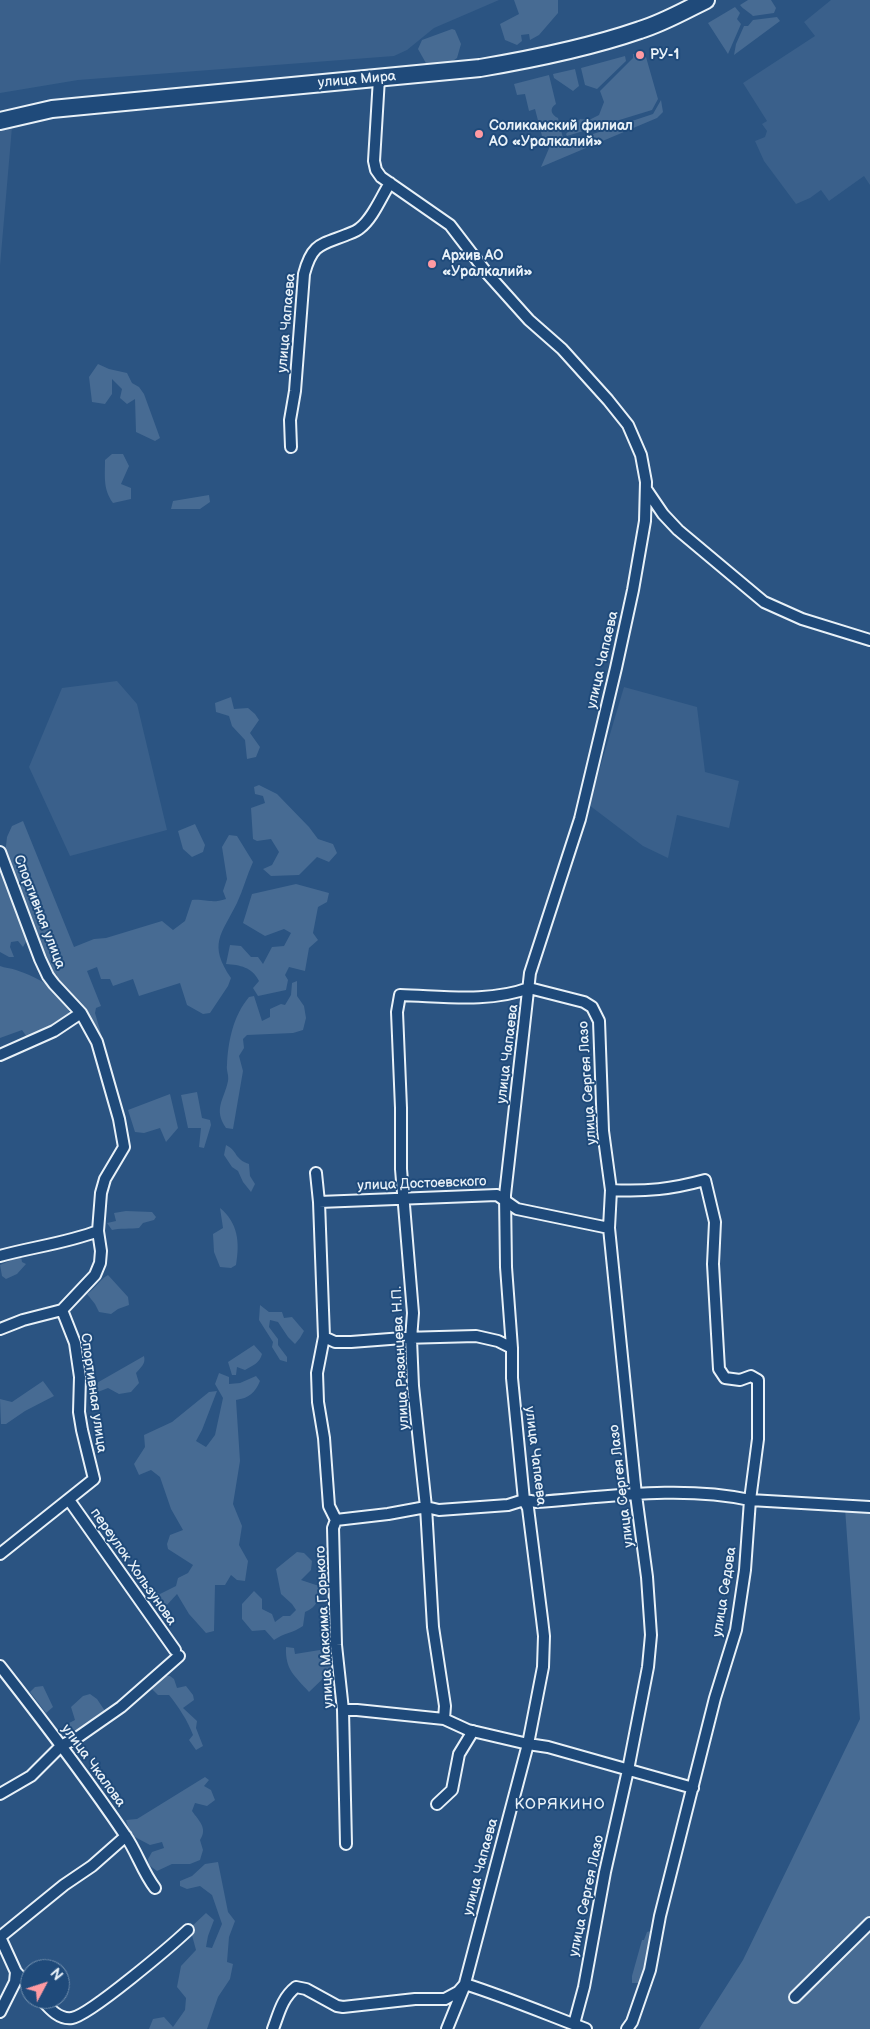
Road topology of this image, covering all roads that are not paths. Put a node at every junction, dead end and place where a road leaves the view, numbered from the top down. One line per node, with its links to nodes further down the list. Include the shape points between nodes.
1 (706, 0): 2 (highway, улица Мира, via 640,30 532,59 480,68)
2 (379, 78): 3 (highway, улица Мира, via 76,106); 4 (street, улица Чапаева, via 374,161 376,170)
3 (0, 121)
4 (390, 183): 5 (street, улица Чапаева, via 360,229 329,240 311,253 304,274 290,420); 6 (street, улица Чапаева, via 450,225 529,320 562,349 608,400 628,425 641,455)
5 (291, 446)
6 (646, 489): 7 (street, via 678,530 764,602 802,619); 9 (street, улица Чапаева, via 645,521 612,686 580,820 530,973)
7 (870, 640)
8 (0, 852): 10 (street, Спортивная улица, via 44,968)
9 (529, 988): 13 (street, улица Сергея Лазо, via 584,1002 597,1014); 14 (street, улица Рязанцева Н.П., via 477,997 400,995 397,1012); 16 (street, улица Чапаева)
10 (81, 1014): 11 (street, via 54,1031); 18 (street, Спортивная улица, via 97,1042 124,1143 105,1179)
11 (0, 1055)
12 (316, 1173): 15 (street, улица Максима Горького)
13 (611, 1190): 17 (street, улица Сергея Лазо); 28 (street, улица Седова, via 640,1192 705,1180 715,1222 713,1264 719,1369 725,1378 740,1380 751,1376 758,1380 758,1439)
14 (404, 1199): 15 (street, улица Достоевского); 16 (street, улица Достоевского, via 497,1195); 23 (street, улица Рязанцева Н.П., via 413,1313)
15 (319, 1202): 22 (street, улица Максима Горького)
16 (506, 1202): 17 (street, улица Достоевского, via 517,1210); 24 (street, улица Чапаева, via 506,1266)
17 (609, 1228): 25 (street, улица Сергея Лазо)
18 (98, 1231): 19 (street); 20 (street, Спортивная улица, via 101,1251 95,1275)
19 (0, 1256)
20 (62, 1310): 21 (street); 26 (street, Спортивная улица, via 75,1343 82,1430 94,1479)
21 (0, 1329)
22 (324, 1337): 23 (street, via 335,1342); 31 (street, улица Максима Горького, via 317,1373 318,1402 329,1506)
23 (411, 1339): 24 (street, via 476,1336 498,1340); 29 (street, улица Рязанцева Н.П.)
24 (512, 1348): 27 (street, улица Чапаева)
25 (636, 1495): 27 (street, via 537,1502); 28 (street, via 686,1494); 39 (street, улица Сергея Лазо, via 648,1577 651,1635)
26 (69, 1500): 32 (street); 38 (street, переулок Хользунова, via 177,1653 121,1707)
27 (524, 1500): 29 (street, via 508,1505 439,1510); 37 (street, улица Чапаева, via 528,1508 544,1636 543,1667)
28 (750, 1500): 30 (street); 40 (street, улица Седова, via 745,1570 736,1630)
29 (426, 1507): 31 (street); 35 (street, улица Рязанцева Н.П., via 433,1627 445,1706)
30 (870, 1507)
31 (336, 1520): 34 (street, улица Максима Горького, via 333,1528 336,1645)
32 (0, 1554)
33 (0, 1666): 38 (street, улица Чкалова)
34 (343, 1710): 35 (street); 44 (street, улица Максима Горького)
35 (444, 1720): 36 (street)
36 (473, 1731): 37 (street); 42 (street, via 459,1754 452,1790)
37 (528, 1744): 39 (street); 51 (street, улица Чапаева)
38 (61, 1746): 41 (street, via 31,1776); 43 (street, улица Чкалова)
39 (628, 1770): 40 (street); 56 (street, улица Сергея Лазо)
40 (693, 1788): 60 (street, улица Седова, via 660,1916 650,1970)
41 (0, 1794)
42 (437, 1804)
43 (126, 1836): 45 (street, улица Чкалова); 48 (street)
44 (346, 1844)
45 (155, 1888)
46 (870, 1923): 52 (street)
47 (188, 1930): 54 (street, via 90,2010 73,2018 64,2018)
48 (0, 1937): 49 (street)
49 (16, 1972): 50 (street); 53 (street, via 15,1982)
50 (20, 1976)
51 (465, 1984): 56 (street); 57 (street, via 445,2000 415,1999 343,2007 296,1987 282,2002); 58 (street, улица Чапаева)
52 (795, 1997)
53 (2, 2004): 55 (street)
54 (50, 2009)
55 (0, 2012)
56 (574, 2024): 59 (street)
57 (273, 2029)
58 (447, 2029)
59 (586, 2029)
60 (627, 2029)

